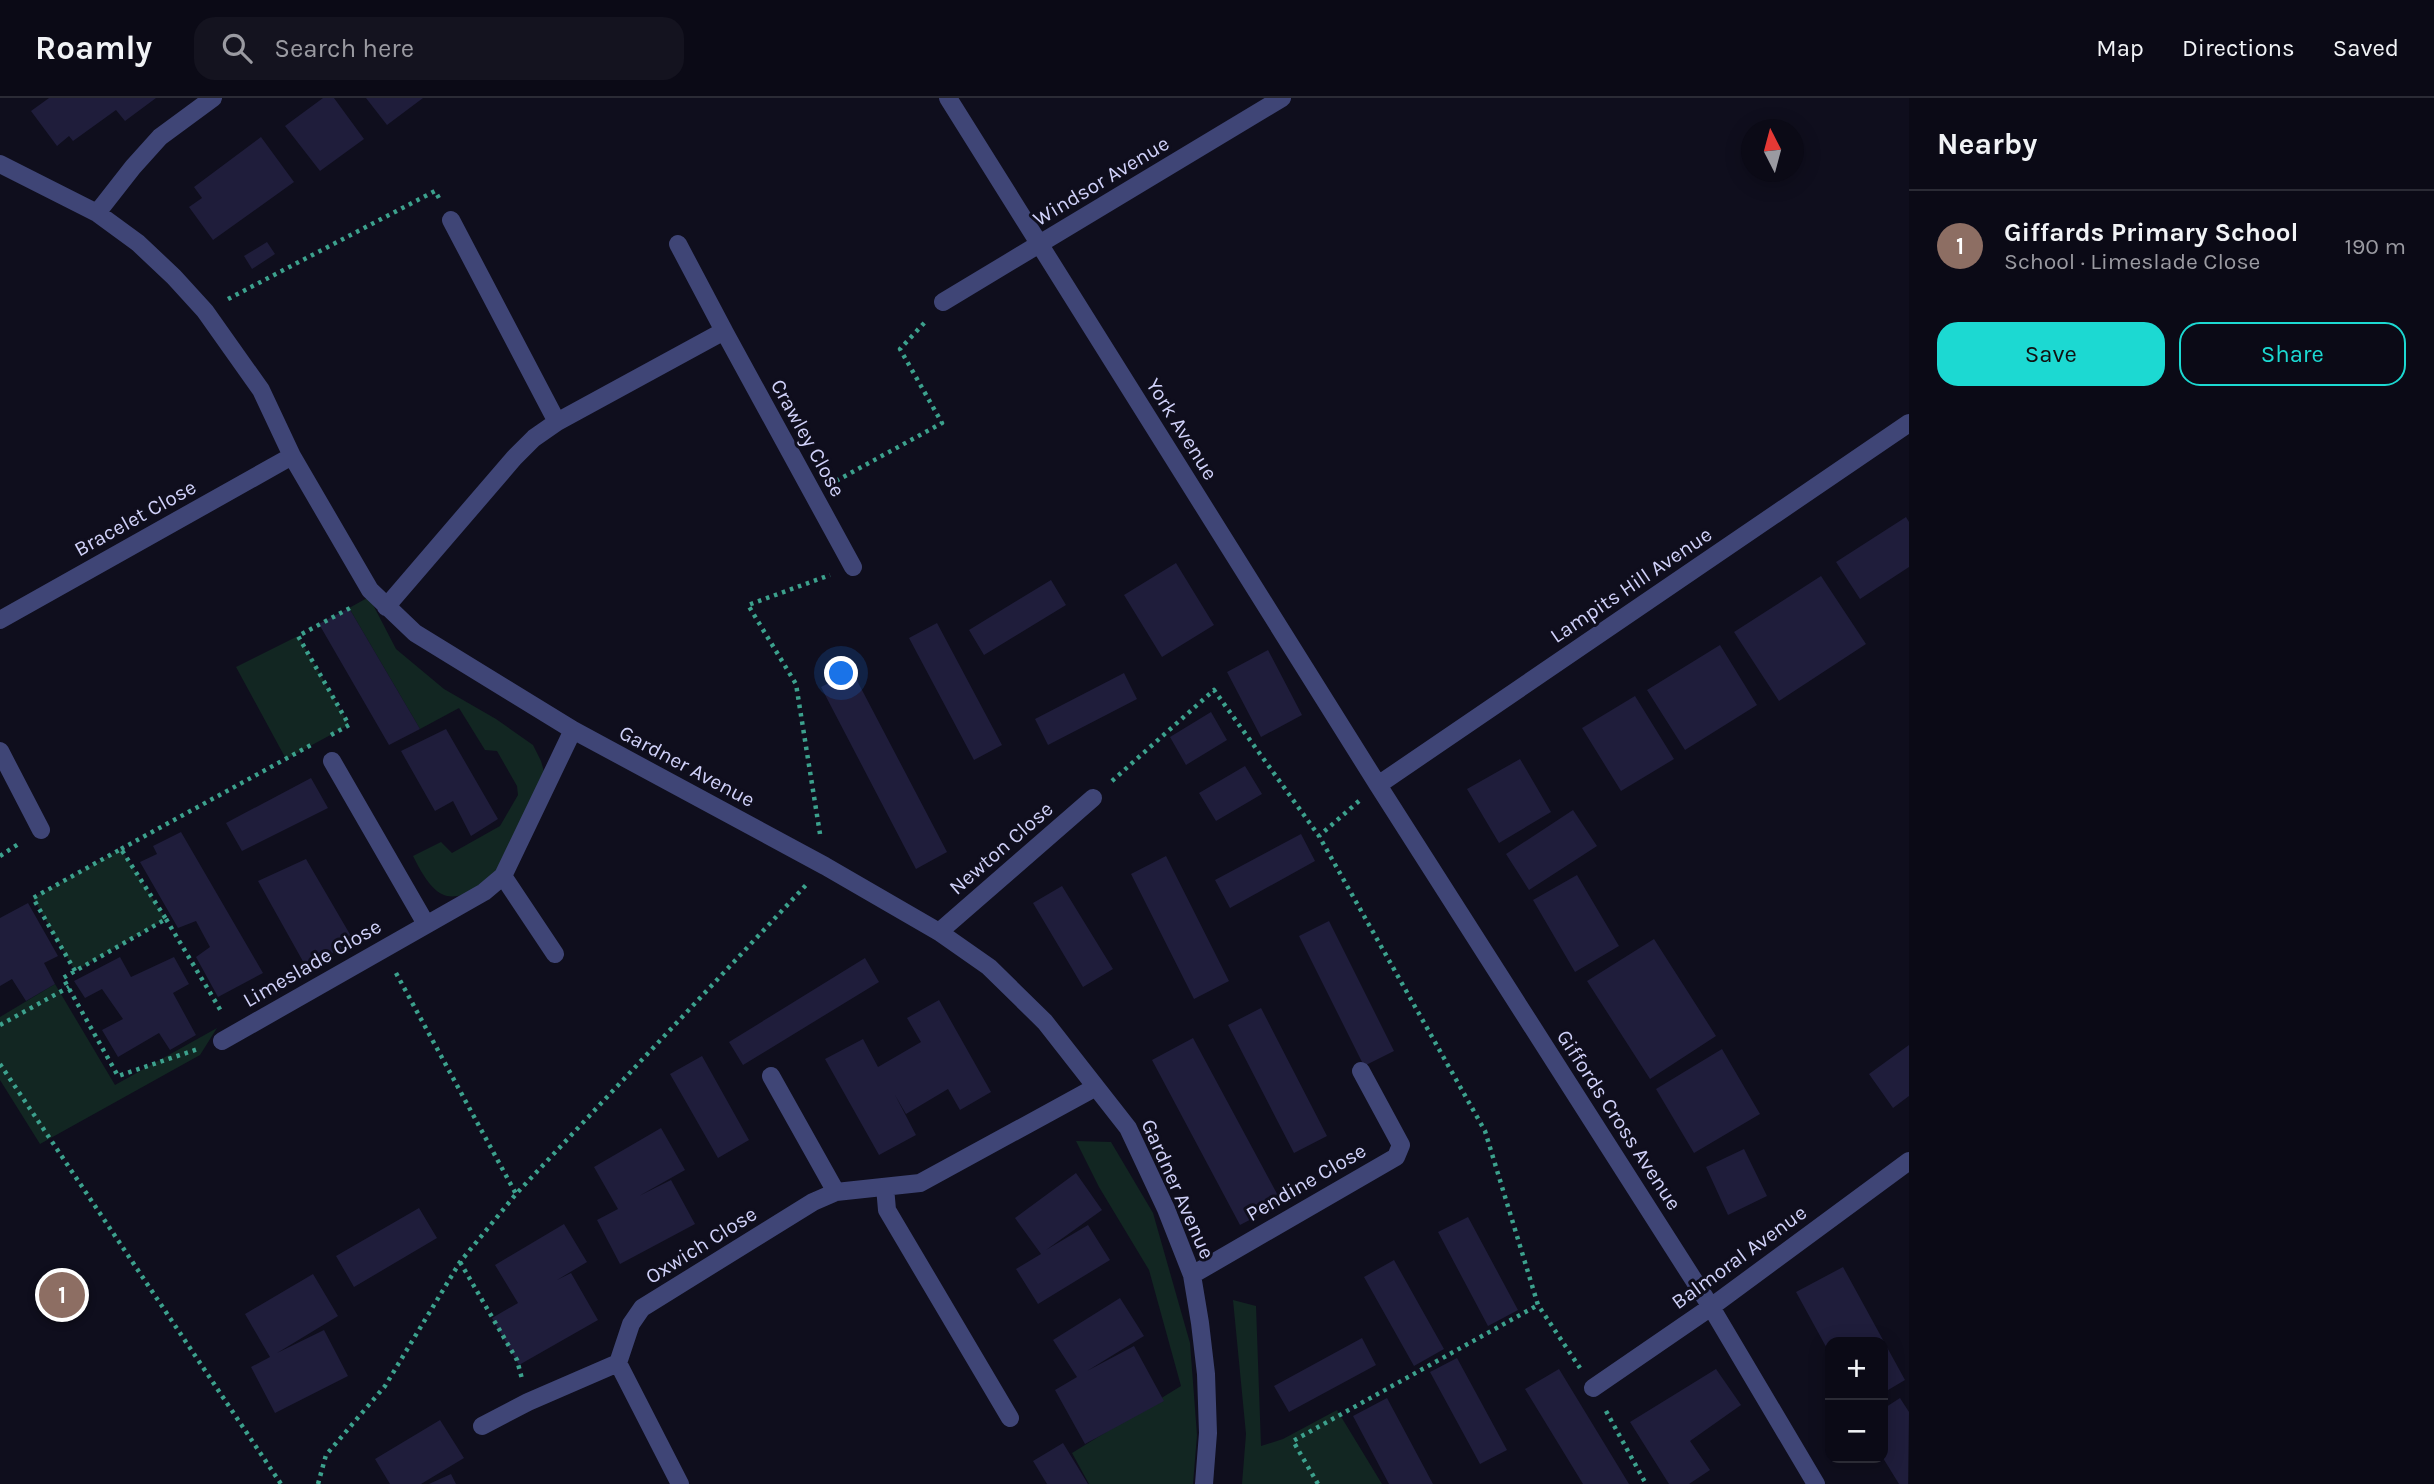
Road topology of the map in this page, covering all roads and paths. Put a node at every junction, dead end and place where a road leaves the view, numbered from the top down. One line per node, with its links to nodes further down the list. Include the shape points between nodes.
1 (948, 98): 8 (street, York Avenue)
2 (1282, 98): 8 (street, Windsor Avenue)
3 (200, 102): 5 (street, via 160,137)
4 (0, 164): 5 (street, Gardner Avenue)
5 (97, 213): 10 (street, Gardner Avenue, via 147,252)
6 (451, 220): 10 (path, via 435,191); 12 (street)
7 (678, 244): 11 (street, Crawley Close)
8 (1039, 245): 9 (street, Windsor Avenue); 24 (street, York Avenue)
9 (943, 302): 15 (path, via 900,348 942,423)
10 (205, 311): 14 (street, Gardner Avenue, via 261,390)
11 (724, 331): 12 (street); 15 (street, Crawley Close)
12 (557, 422): 17 (street, via 514,458)
13 (1909, 423): 24 (street, Lampits Hill Avenue)
14 (292, 456): 17 (street, Gardner Avenue); 18 (street, Bracelet Close)
15 (813, 494): 16 (street, Crawley Close)
16 (853, 567): 29 (path, via 748,605 796,684)
17 (380, 601): 19 (street, Gardner Avenue, via 415,633); 20 (path, via 298,635 349,724)
18 (0, 620)
19 (573, 730): 29 (street, Gardner Avenue); 30 (street, Limeslade Close)
20 (328, 736)
21 (317, 742): 28 (path)
22 (0, 751): 26 (street)
23 (332, 761): 32 (street)
24 (1378, 785): 27 (path); 51 (street, Giffords Cross Avenue)
25 (1093, 798): 27 (path, via 1214,690); 33 (street, Newton Close)
26 (41, 830)
27 (1319, 836): 50 (path, via 1485,1131)
28 (121, 849): 31 (path); 36 (path, via 33,898)
29 (825, 866): 33 (street, Gardner Avenue); 47 (path)
30 (503, 876): 32 (street, Limeslade Close, via 484,892); 35 (street)
31 (166, 919): 36 (path); 39 (path)
32 (426, 924): 34 (street, Limeslade Close)
33 (939, 932): 43 (street, Gardner Avenue, via 989,967 1045,1022)
34 (383, 948): 39 (street, Limeslade Close); 47 (path)
35 (555, 954)
36 (75, 971): 37 (path, via 63,978)
37 (69, 987): 38 (path); 39 (path, via 118,1076)
38 (0, 1025)
39 (228, 1038)
40 (0, 1064): 57 (path)
41 (1361, 1071): 49 (street, Pendine Close, via 1401,1145 1396,1157)
42 (771, 1076): 46 (street)
43 (1096, 1087): 45 (street, Oxwich Close, via 920,1183); 49 (street, Gardner Avenue, via 1128,1128)
44 (1909, 1161): 51 (street, Balmoral Avenue)
45 (886, 1188): 46 (street, Oxwich Close); 55 (street, via 887,1210)
46 (836, 1192): 52 (street, Oxwich Close, via 642,1308 631,1324)
47 (516, 1194): 48 (path)
48 (460, 1262): 54 (path, via 517,1360); 58 (path, via 385,1387 326,1455)
49 (1192, 1275): 60 (street, Gardner Avenue, via 1206,1374 1208,1433)
50 (1538, 1306): 53 (path); 61 (path, via 1293,1441)
51 (1712, 1307): 53 (street, Balmoral Avenue); 63 (street, Giffords Cross Avenue)
52 (618, 1363): 54 (street); 59 (street)
53 (1593, 1388): 62 (path)
54 (528, 1402): 56 (street)
55 (1010, 1418)
56 (482, 1426)
57 (281, 1484)
58 (318, 1484)
59 (680, 1484)
60 (1203, 1484)
61 (1318, 1484)
62 (1647, 1484)
63 (1816, 1484)

